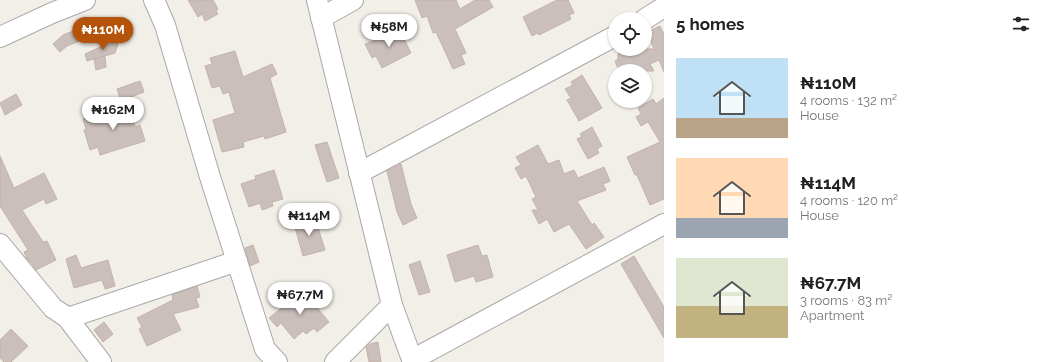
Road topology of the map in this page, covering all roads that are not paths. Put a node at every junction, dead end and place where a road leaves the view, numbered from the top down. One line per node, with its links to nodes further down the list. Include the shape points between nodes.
1 (85, 0): 4 (street)
2 (154, 0): 13 (street, via 165,24)
3 (353, 0): 6 (street)
4 (52, 6): 8 (street)
5 (664, 7): 7 (street)
6 (319, 9): 10 (street)
7 (652, 15)
8 (0, 37)
9 (608, 40): 10 (street)
10 (359, 173): 14 (street)
11 (664, 224): 16 (street)
12 (0, 244): 15 (street, via 53,308)
13 (237, 261): 15 (street, via 68,318); 18 (street, via 265,349)
14 (392, 305): 16 (street); 19 (street)
15 (66, 316): 17 (street)
16 (413, 361)
17 (101, 362)
18 (276, 362)
19 (335, 362)

